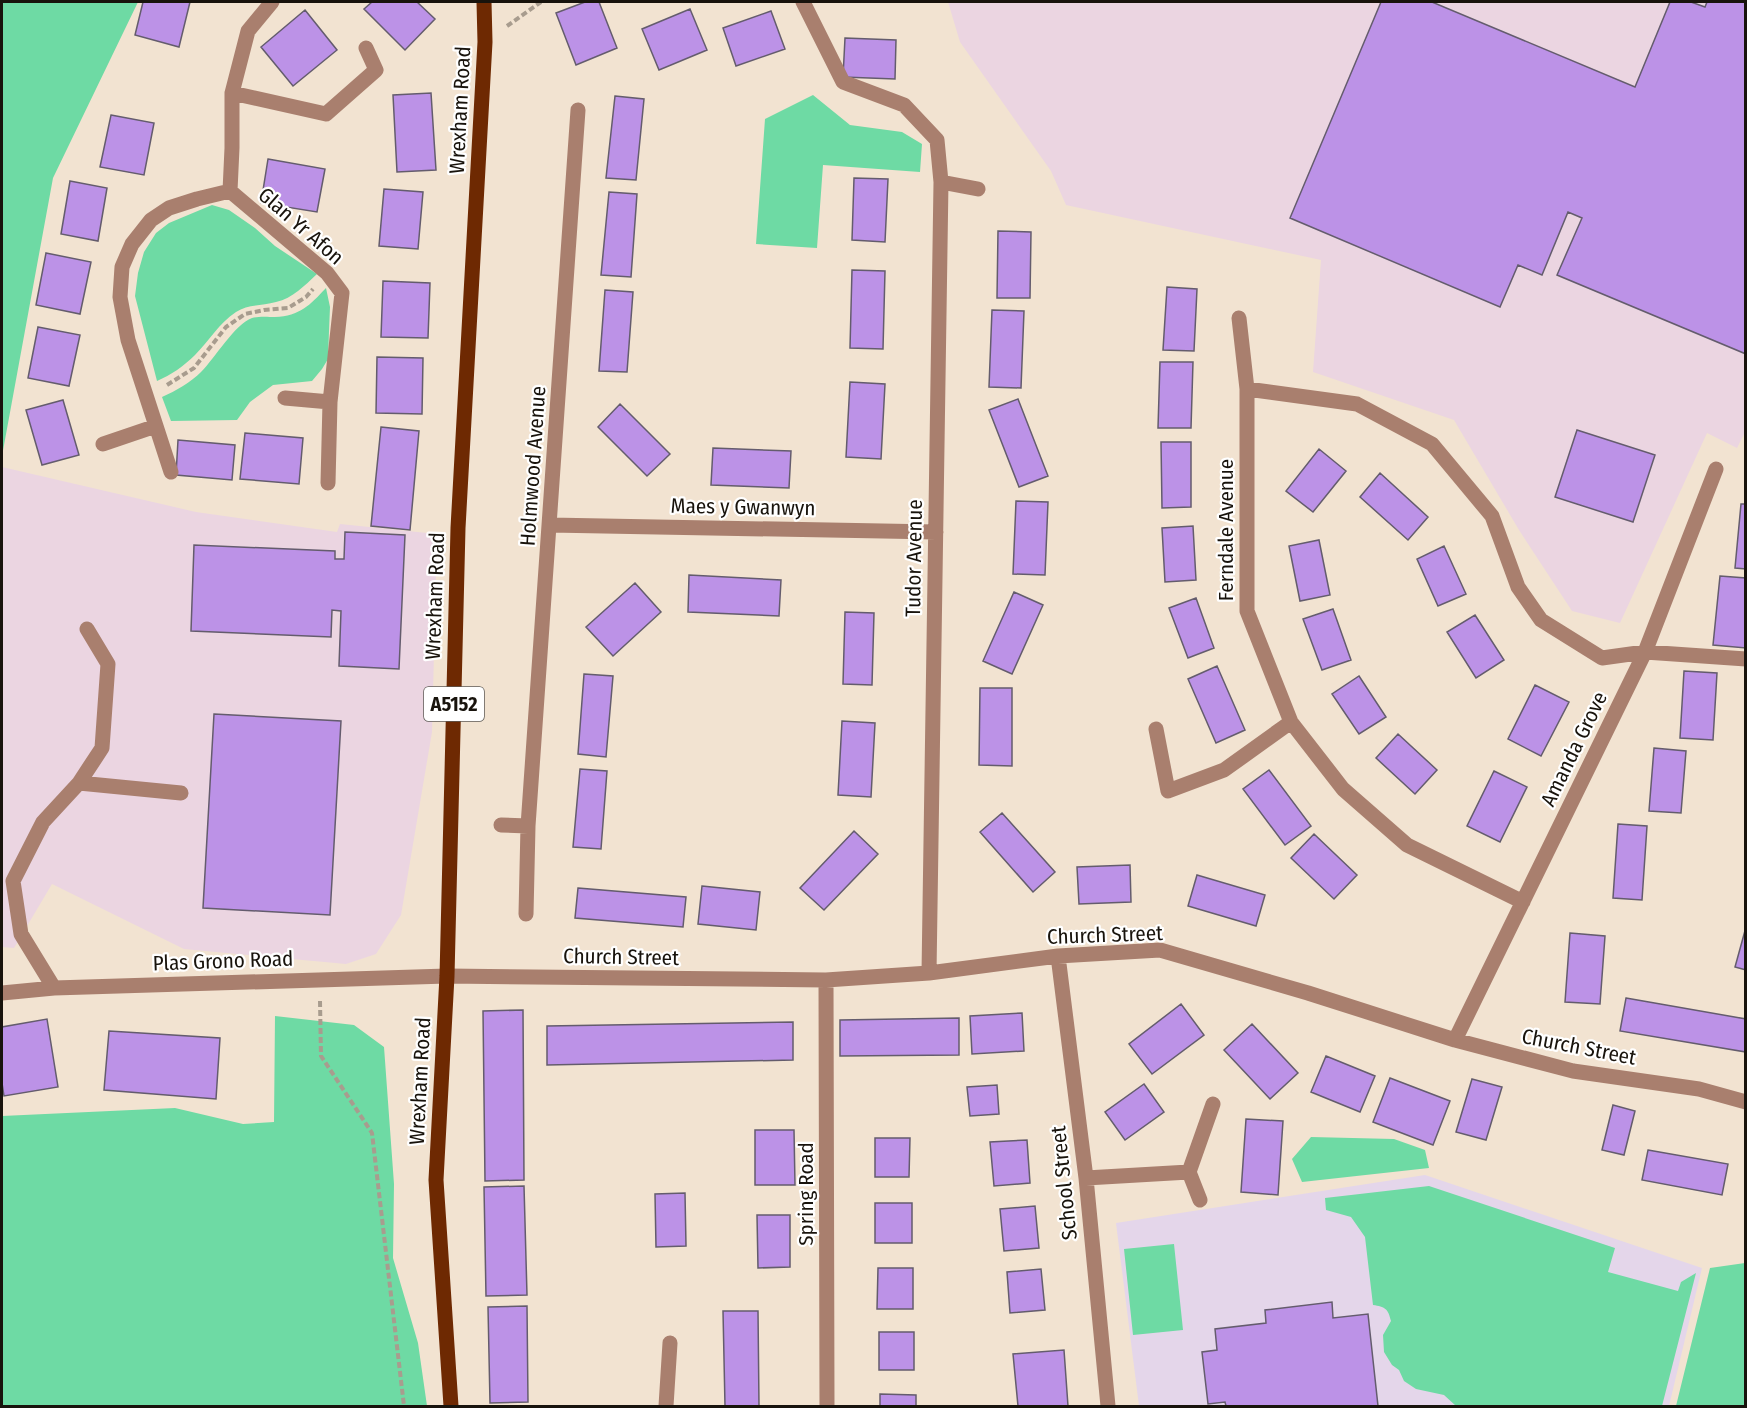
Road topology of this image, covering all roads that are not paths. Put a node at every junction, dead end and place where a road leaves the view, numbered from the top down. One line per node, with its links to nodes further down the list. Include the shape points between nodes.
1 (272, 2): 5 (street, Glan Yr Afon, via 248,31)
2 (484, 2): 34 (main road, Wrexham Road / A5152, via 458,528)
3 (803, 2): 7 (street, Tudor Avenue, via 843,82 904,105 937,140)
4 (366, 48): 5 (street, via 376,70 326,114)
5 (232, 93): 9 (street, Glan Yr Afon)
6 (578, 110): 19 (street, Holmwood Avenue)
7 (941, 182): 8 (street); 20 (street, Tudor Avenue)
8 (978, 189)
9 (230, 191): 13 (street, Glan Yr Afon, via 327,273 342,293); 14 (street, Glan Yr Afon, via 169,208 151,220 132,244 122,267 120,297 128,340)
10 (1239, 318): 11 (street, Ferndale Avenue)
11 (1247, 389): 22 (street, via 1357,404 1432,444 1492,516 1518,587 1541,620 1602,658); 24 (street, Ferndale Avenue, via 1247,611)
12 (285, 398): 13 (street)
13 (330, 402): 18 (street, Glan Yr Afon)
14 (156, 426): 15 (street); 17 (street, Glan Yr Afon)
15 (103, 444)
16 (1716, 470): 22 (street, Amanda Grove)
17 (171, 472)
18 (328, 483)
19 (550, 525): 20 (street, Maes y Gwanwyn); 29 (street, Holmwood Avenue)
20 (936, 531): 33 (street, Tudor Avenue)
21 (87, 629): 26 (street, via 108,664 102,748)
22 (1645, 652): 23 (street); 30 (street, Amanda Grove)
23 (1746, 659)
24 (1291, 722): 25 (street, via 1224,770 1168,791); 30 (street, Ferndale Avenue, via 1343,789 1407,845)
25 (1156, 729)
26 (79, 783): 27 (street); 36 (street, via 43,822 13,881 21,934)
27 (180, 793)
28 (501, 825): 29 (street)
29 (528, 826): 31 (street, Holmwood Avenue)
30 (1523, 902): 38 (street, Amanda Grove)
31 (526, 914)
32 (1058, 956): 33 (street, Church Street); 38 (street, Church Street, via 1160,950); 42 (street, School Street)
33 (929, 973): 35 (street, Church Street)
34 (447, 976): 35 (street, Church Street); 36 (street, Plas Grono Road); 45 (main road, Wrexham Road / A5152, via 436,1180)
35 (826, 980): 47 (street, Spring Road)
36 (54, 988): 37 (street, Plas Grono Road)
37 (2, 993)
38 (1455, 1040): 39 (street, Church Street, via 1573,1071 1699,1089)
39 (1746, 1102)
40 (1213, 1104): 41 (street)
41 (1189, 1172): 42 (street); 43 (street)
42 (1086, 1178): 48 (street, School Street)
43 (1200, 1200)
44 (670, 1344): 46 (street)
45 (451, 1407)
46 (666, 1407)
47 (827, 1407)
48 (1108, 1407)

